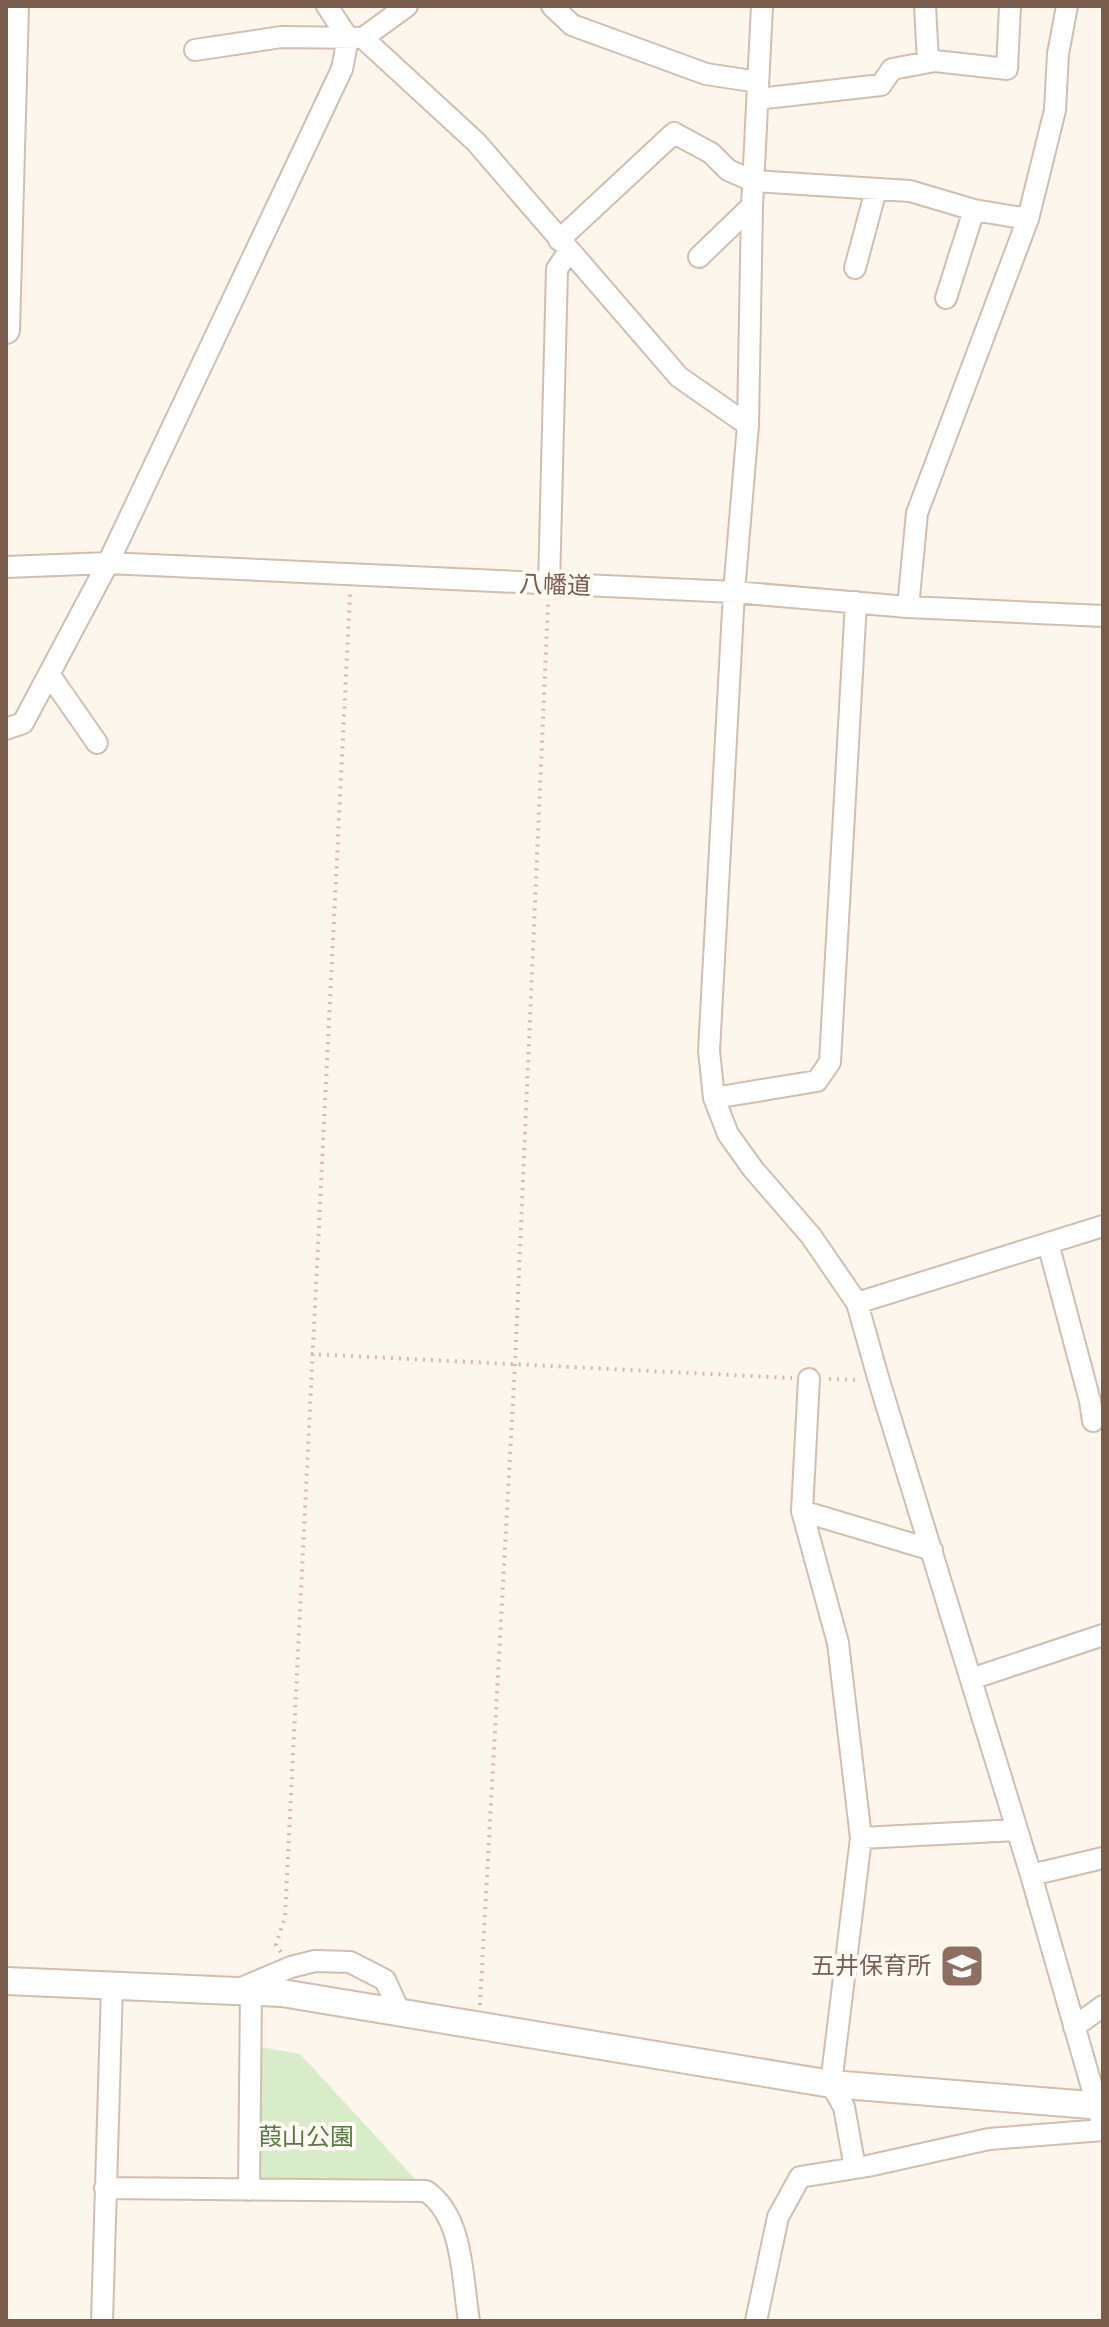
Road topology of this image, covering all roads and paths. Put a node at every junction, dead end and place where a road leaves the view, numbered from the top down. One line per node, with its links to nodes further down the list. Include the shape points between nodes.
1 (15, 6): 22 (street)
2 (327, 6): 9 (street)
3 (407, 6): 9 (street)
4 (552, 6): 12 (street, via 572,25)
5 (762, 6): 12 (street)
6 (925, 6): 11 (street)
7 (1010, 6): 11 (street, via 1007,69)
8 (1067, 6): 17 (street, via 1055,110)
9 (356, 38): 10 (street, via 281,37); 18 (street, via 476,142); 24 (street)
10 (195, 50)
11 (928, 62): 12 (street, via 892,69 881,85)
12 (758, 91): 13 (street)
13 (753, 181): 14 (street); 15 (street); 18 (street, via 674,133)
14 (876, 190): 16 (street, via 910,191); 20 (street)
15 (752, 206): 19 (street); 23 (street)
16 (974, 210): 17 (street); 21 (street)
17 (1028, 219): 30 (street, via 917,513)
18 (564, 246): 23 (street, via 679,377); 27 (street, via 557,269)
19 (699, 257)
20 (855, 268)
21 (946, 298)
22 (6, 330)
23 (748, 425): 28 (street)
24 (108, 563): 25 (street, 八幡道); 26 (street, 八幡道); 32 (street)
25 (6, 567)
26 (351, 575): 27 (street, 八幡道); 39 (path)
27 (549, 585): 28 (street, 八幡道); 40 (path)
28 (734, 592): 29 (street, 八幡道); 35 (street, via 710,1020)
29 (856, 602): 30 (street, 八幡道); 35 (street, via 830,1062 817,1081)
30 (908, 607): 31 (street, 八幡道)
31 (1103, 616)
32 (49, 674): 33 (street, via 23,723); 34 (street)
33 (6, 729)
34 (97, 743)
35 (714, 1098): 38 (street, via 728,1134 811,1236)
36 (1103, 1226): 37 (street)
37 (1048, 1243): 38 (street); 43 (street)
38 (857, 1303): 42 (street)
39 (311, 1354): 40 (path); 52 (path)
40 (515, 1364): 41 (path); 61 (path)
41 (809, 1379): 42 (path); 44 (street)
42 (879, 1381): 45 (street)
43 (1093, 1421)
44 (802, 1511): 45 (street); 49 (street, via 838,1643)
45 (932, 1550): 47 (street)
46 (1103, 1635): 47 (street)
47 (971, 1679): 48 (street)
48 (1017, 1830): 49 (street); 51 (street)
49 (861, 1838): 63 (street)
50 (1103, 1858): 51 (street)
51 (1031, 1875): 62 (street)
52 (282, 1927)
53 (315, 1961): 54 (street); 58 (street); 60 (street, via 350,1962 385,1980)
54 (291, 1967): 57 (street); 58 (street)
55 (6, 1981): 56 (street)
56 (112, 1986): 57 (street); 66 (street)
57 (244, 1990): 58 (street); 67 (street)
58 (312, 1997): 60 (street)
59 (1103, 2006): 62 (street)
60 (400, 2013): 61 (street)
61 (478, 2026): 63 (street)
62 (1074, 2027): 64 (street)
63 (831, 2084): 64 (street); 65 (street, via 844,2107)
64 (1101, 2117): 65 (street)
65 (855, 2168): 70 (street, via 800,2177 778,2217)
66 (105, 2188): 67 (street); 68 (street)
67 (249, 2190): 69 (street, via 426,2191 440,2201 455,2234)
68 (102, 2321)
69 (469, 2321)
70 (756, 2321)

